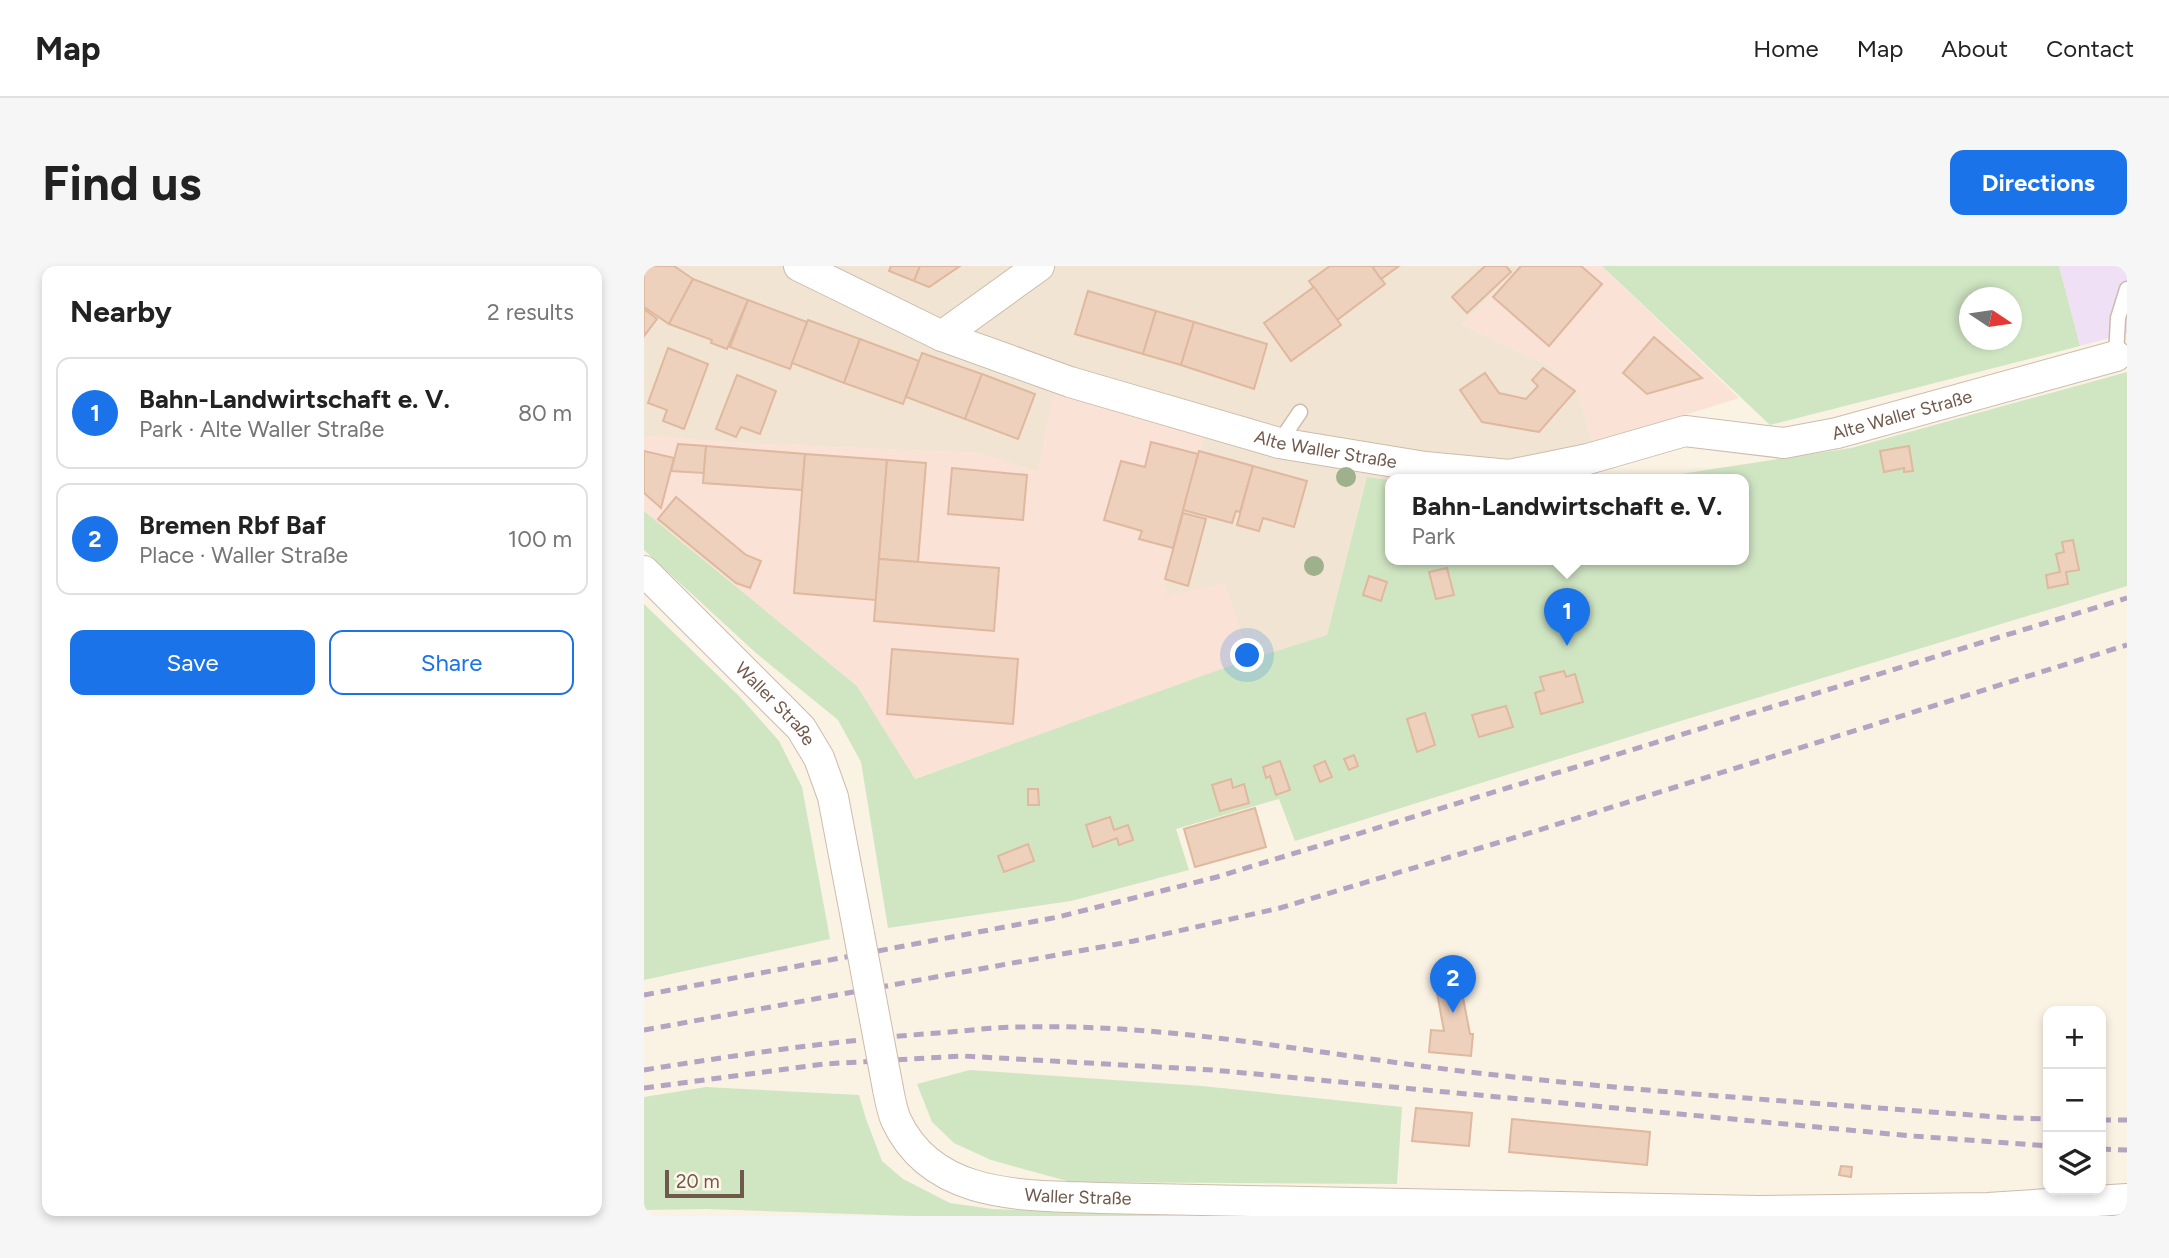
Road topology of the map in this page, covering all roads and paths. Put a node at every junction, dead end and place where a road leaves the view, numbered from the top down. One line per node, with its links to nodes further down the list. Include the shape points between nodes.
1 (799, 266): 4 (street, Alte Waller Straße)
2 (1039, 266): 4 (street)
3 (2127, 289): 5 (lane, via 2118,318)
4 (942, 336): 7 (street, Alte Waller Straße, via 1066,380)
5 (2116, 356): 9 (street, Alte Waller Straße, via 1836,433 1784,443 1685,431 1588,459)
6 (1300, 412): 7 (lane)
7 (1279, 443): 8 (street, Alte Waller Straße)
8 (1498, 474)
9 (1514, 474)
10 (644, 571): 11 (street, Waller Straße, bridge, via 801,728 820,758 833,797 895,1119 930,1165 955,1179 1017,1195 1759,1211 1988,1208)
11 (2127, 1199)

